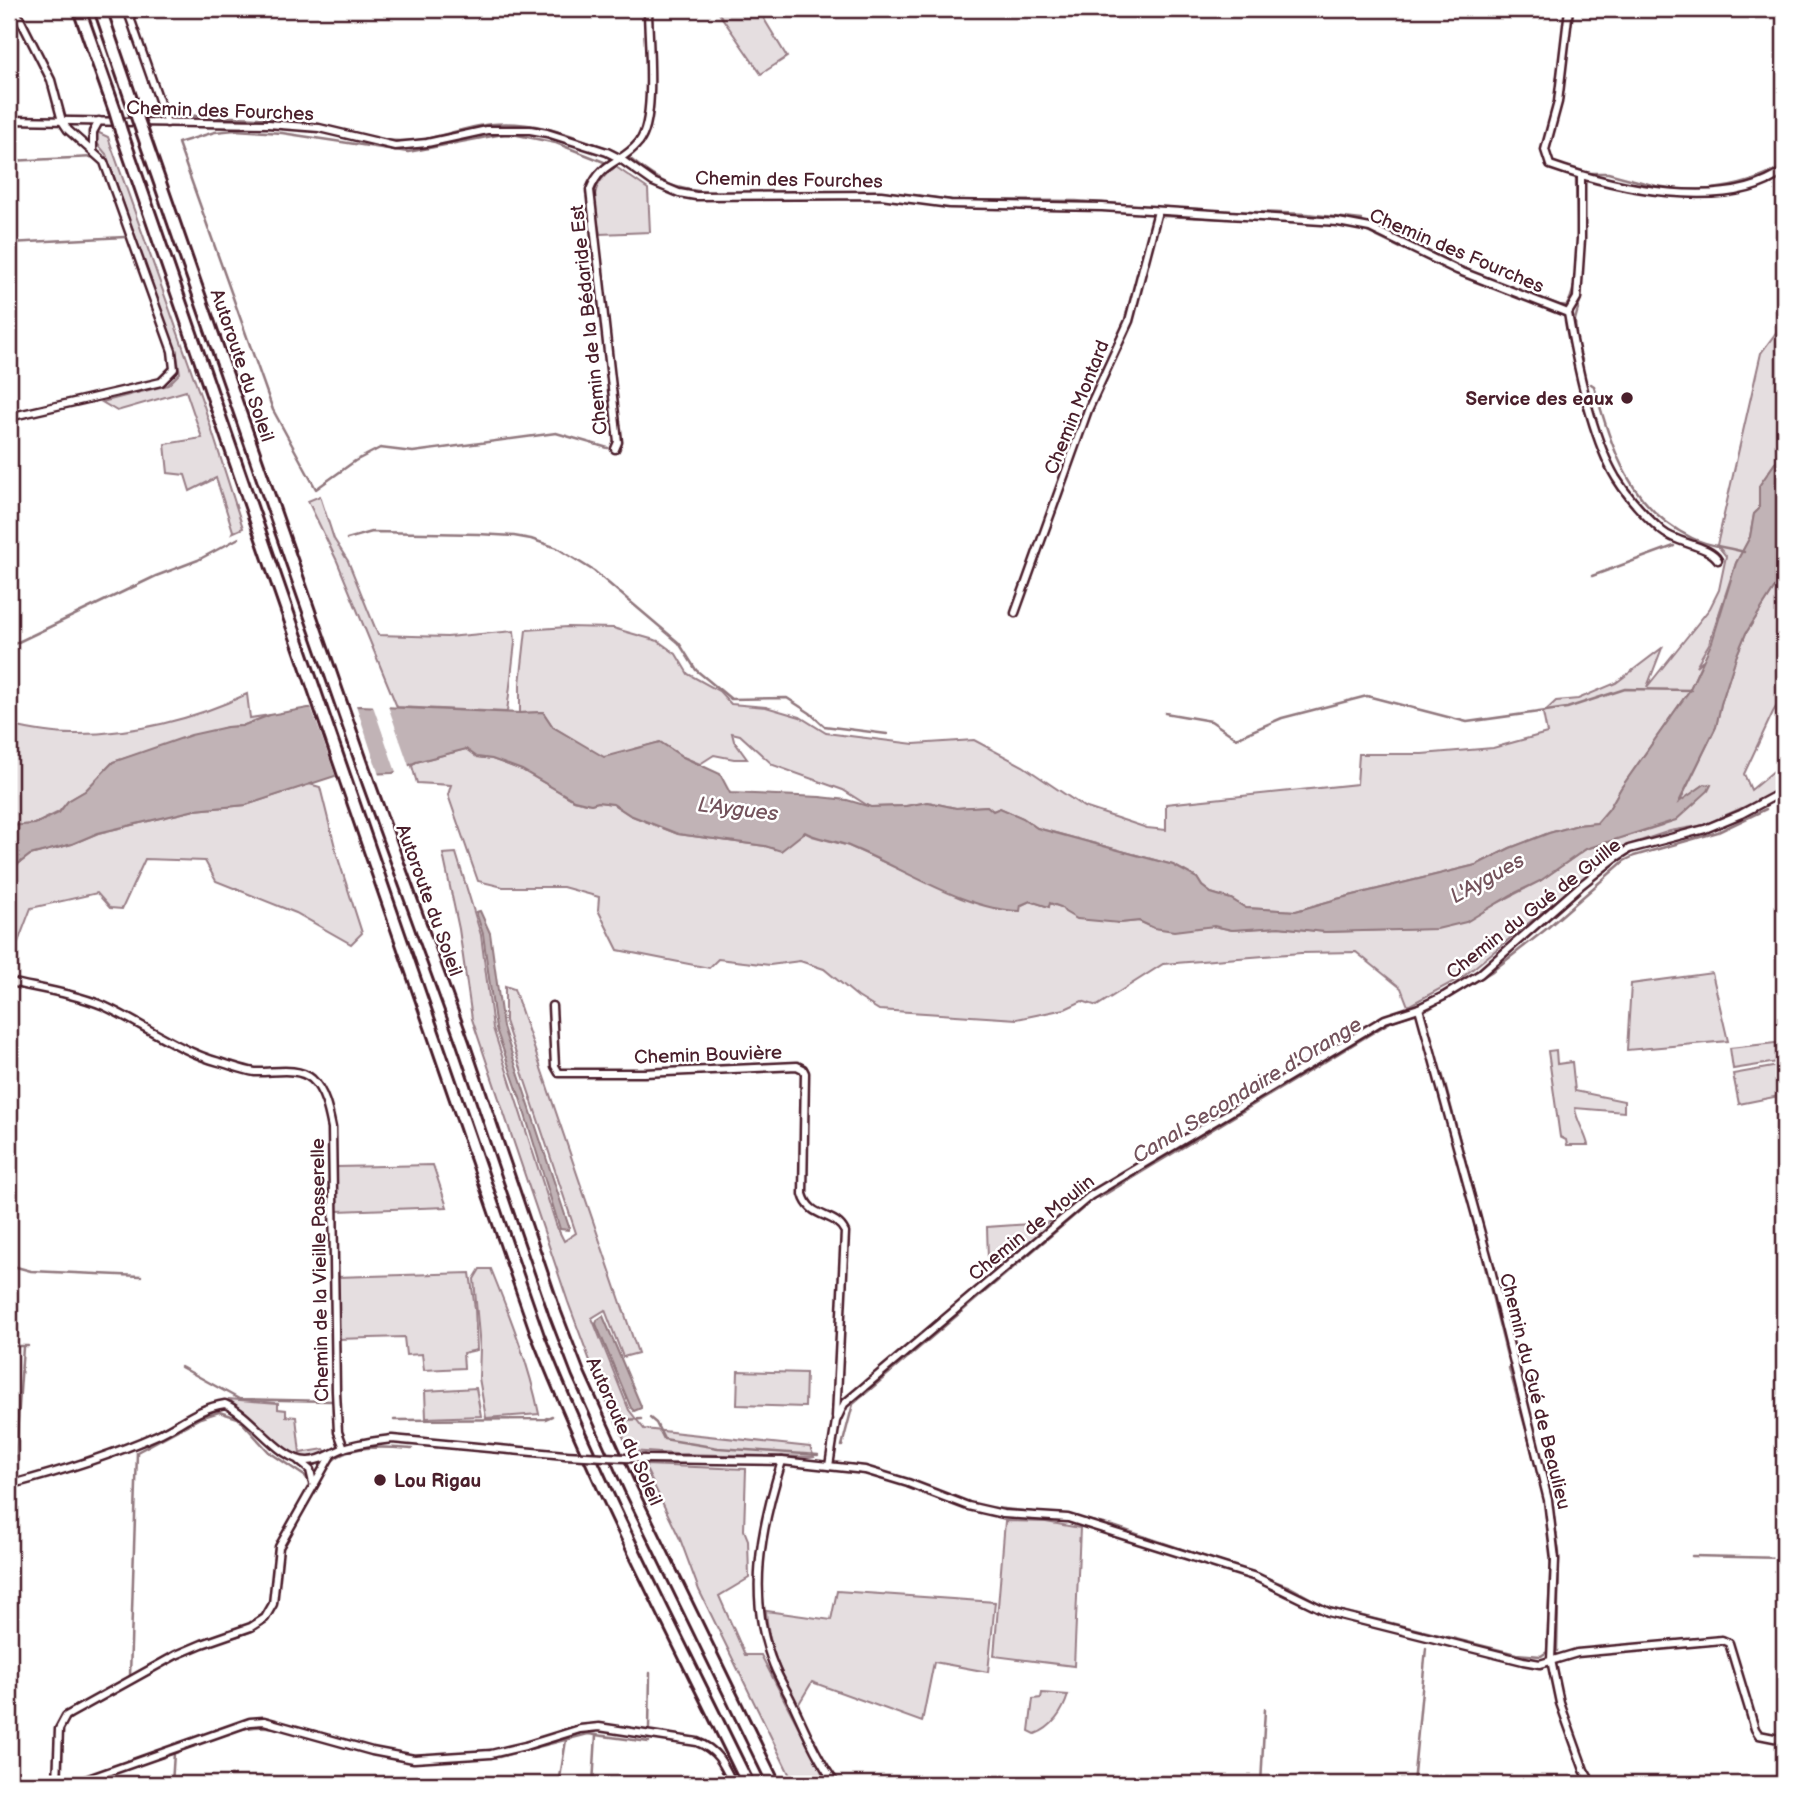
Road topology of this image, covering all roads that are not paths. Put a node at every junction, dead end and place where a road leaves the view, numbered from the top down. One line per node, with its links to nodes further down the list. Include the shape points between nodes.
1 (16, 9): 8 (street, via 51,80)
2 (79, 9): 39 (highway, Autoroute du Soleil, bridge, via 547,1358)
3 (100, 9): 40 (highway, Autoroute du Soleil, bridge, via 578,1373)
4 (127, 9): 10 (street)
5 (648, 9): 12 (street, Chemin de la Bédaride Est, via 649,120 637,145)
6 (1569, 9): 14 (street, via 1558,102 1545,150 1550,166)
7 (9, 120): 8 (street, Chemin des Fourches)
8 (62, 121): 9 (street, Chemin des Fourches); 11 (street)
9 (99, 121): 10 (street, Chemin des Fourches); 11 (street, via 93,132)
10 (167, 123): 12 (street, Chemin des Fourches, via 319,128 395,146 487,130 521,129 547,133)
11 (93, 150): 17 (street, via 104,162 172,351 174,369 161,382)
12 (619, 158): 15 (street, Chemin des Fourches, via 659,185 696,196 881,195 950,204); 18 (street, Chemin de la Bédaride Est, via 605,166 590,190 618,443)
13 (1784, 171): 14 (street, via 1752,187 1708,193 1661,193)
14 (1581, 176): 16 (street, via 1577,298)
15 (1158, 211): 16 (street, Chemin des Fourches, via 1364,226 1457,270); 20 (street, Chemin Montard, via 1129,321 1088,410)
16 (1568, 313): 19 (street, via 1596,429 1617,480 1661,530)
17 (9, 417)
18 (615, 450)
19 (1718, 560)
20 (1015, 613)
21 (1784, 791): 24 (street, Chemin du Gué de Guille, via 1705,829 1644,844 1615,858 1480,974)
22 (10, 982): 26 (street, Chemin de la Vieille Passerelle, via 101,1005 201,1057 254,1072 301,1074 318,1087 332,1128 336,1391 338,1432)
23 (552, 1006): 25 (street, Chemin Bouvière, via 559,1073 803,1069 805,1202 845,1232)
24 (1420, 1009): 25 (street, Chemin de Moulin, via 1385,1018 1090,1196 844,1404); 34 (street, Chemin du Gué de Beaulieu, via 1548,1500 1555,1559)
25 (836, 1421): 31 (street, Chemin de Moulin)
26 (344, 1448): 27 (street); 30 (street, bridge, via 391,1439 565,1455)
27 (332, 1454): 29 (street); 32 (street)
28 (294, 1458): 29 (street); 32 (street); 33 (street, via 248,1417 225,1404 199,1411 116,1451)
29 (315, 1460): 32 (street, via 319,1464)
30 (782, 1461): 31 (street); 41 (street, via 763,1529 759,1567 762,1621 774,1667 820,1763)
31 (830, 1466): 34 (street, via 865,1470 1003,1514 1068,1518 1256,1577 1328,1612 1523,1661 1540,1664)
32 (315, 1473): 36 (street, via 313,1487 279,1547 273,1604 265,1618 176,1655 66,1716 59,1729)
33 (9, 1485)
34 (1551, 1660): 35 (street, via 1577,1653 1722,1640 1729,1643 1734,1655 1755,1729 1759,1735); 42 (street, Chemin du Gué de Beaulieu, via 1560,1703)
35 (1784, 1740)
36 (57, 1784)
37 (66, 1784): 38 (street, via 264,1721 414,1759 491,1754 599,1727 707,1746 720,1756)
38 (733, 1784)
39 (748, 1784)
40 (774, 1784)
41 (836, 1784)
42 (1592, 1784)

